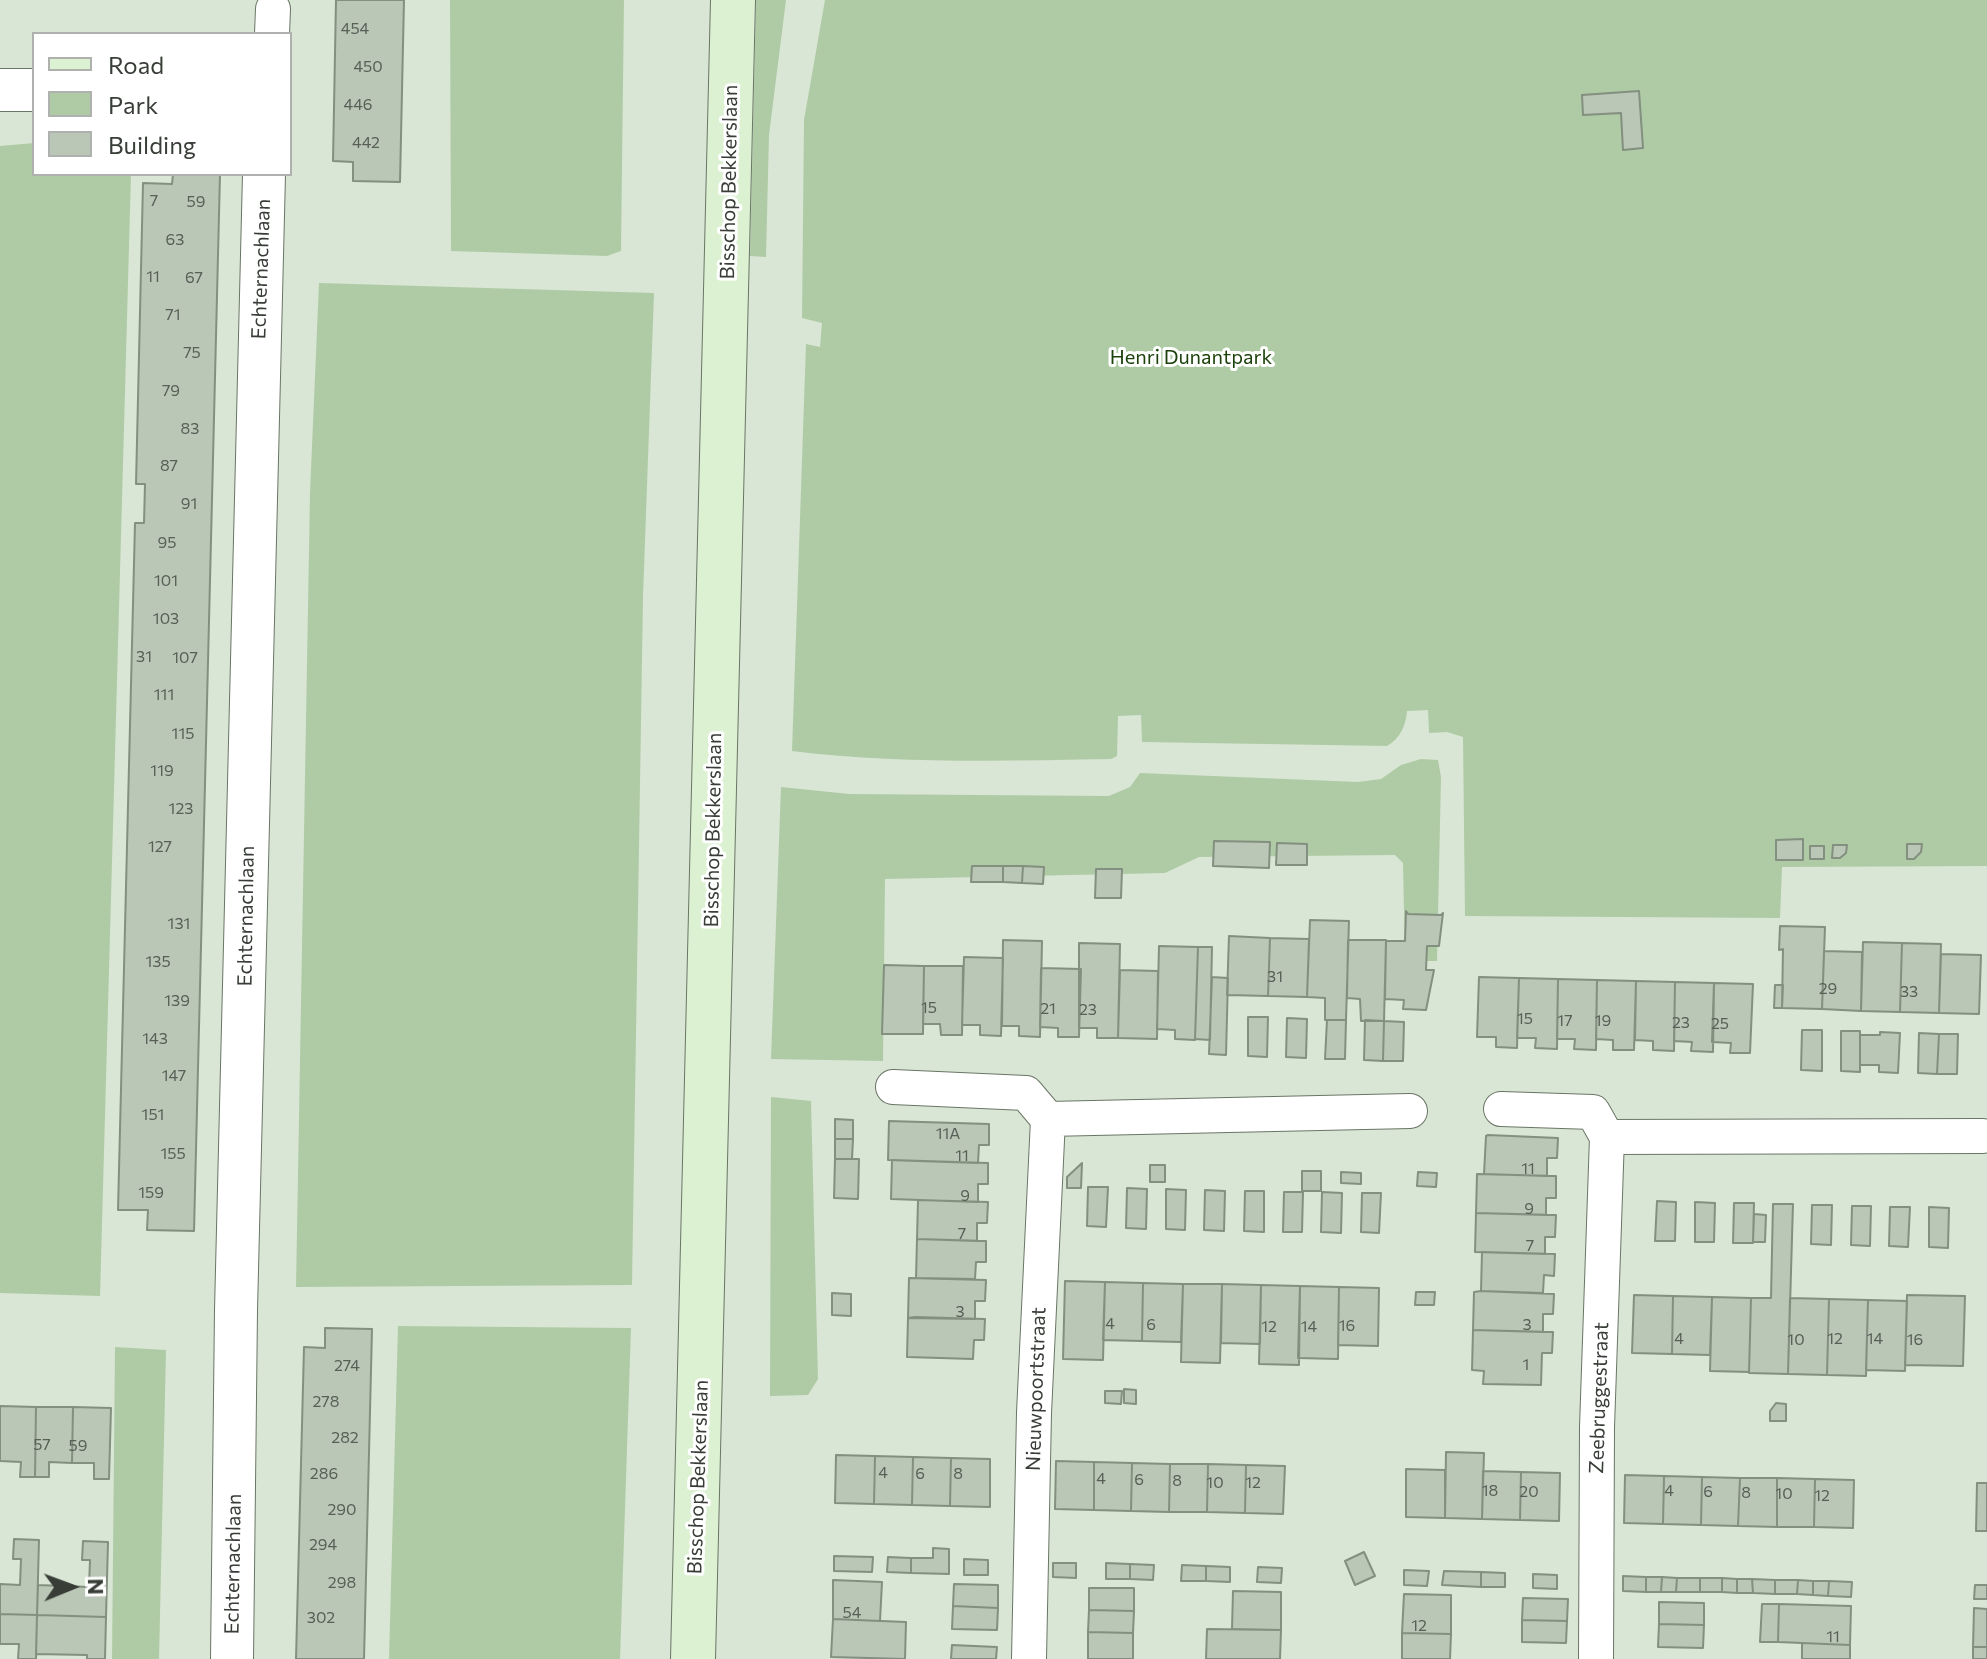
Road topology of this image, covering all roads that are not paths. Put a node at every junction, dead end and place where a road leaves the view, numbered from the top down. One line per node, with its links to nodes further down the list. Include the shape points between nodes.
1 (733, 0): 12 (main road, Bisschop Bekkerslaan)
2 (0, 90): 3 (street)
3 (32, 90)
4 (264, 176): 11 (street, Echternachlaan)
5 (893, 1087): 8 (street, via 1026,1093)
6 (1501, 1109): 10 (street, via 1593,1112)
7 (1410, 1111): 8 (street)
8 (1048, 1119): 13 (street, Nieuwpoortstraat)
9 (1983, 1136): 10 (street)
10 (1607, 1137): 14 (street, Zeebruggestraat)
11 (232, 1659)
12 (693, 1659)
13 (1029, 1659)
14 (1596, 1659)

